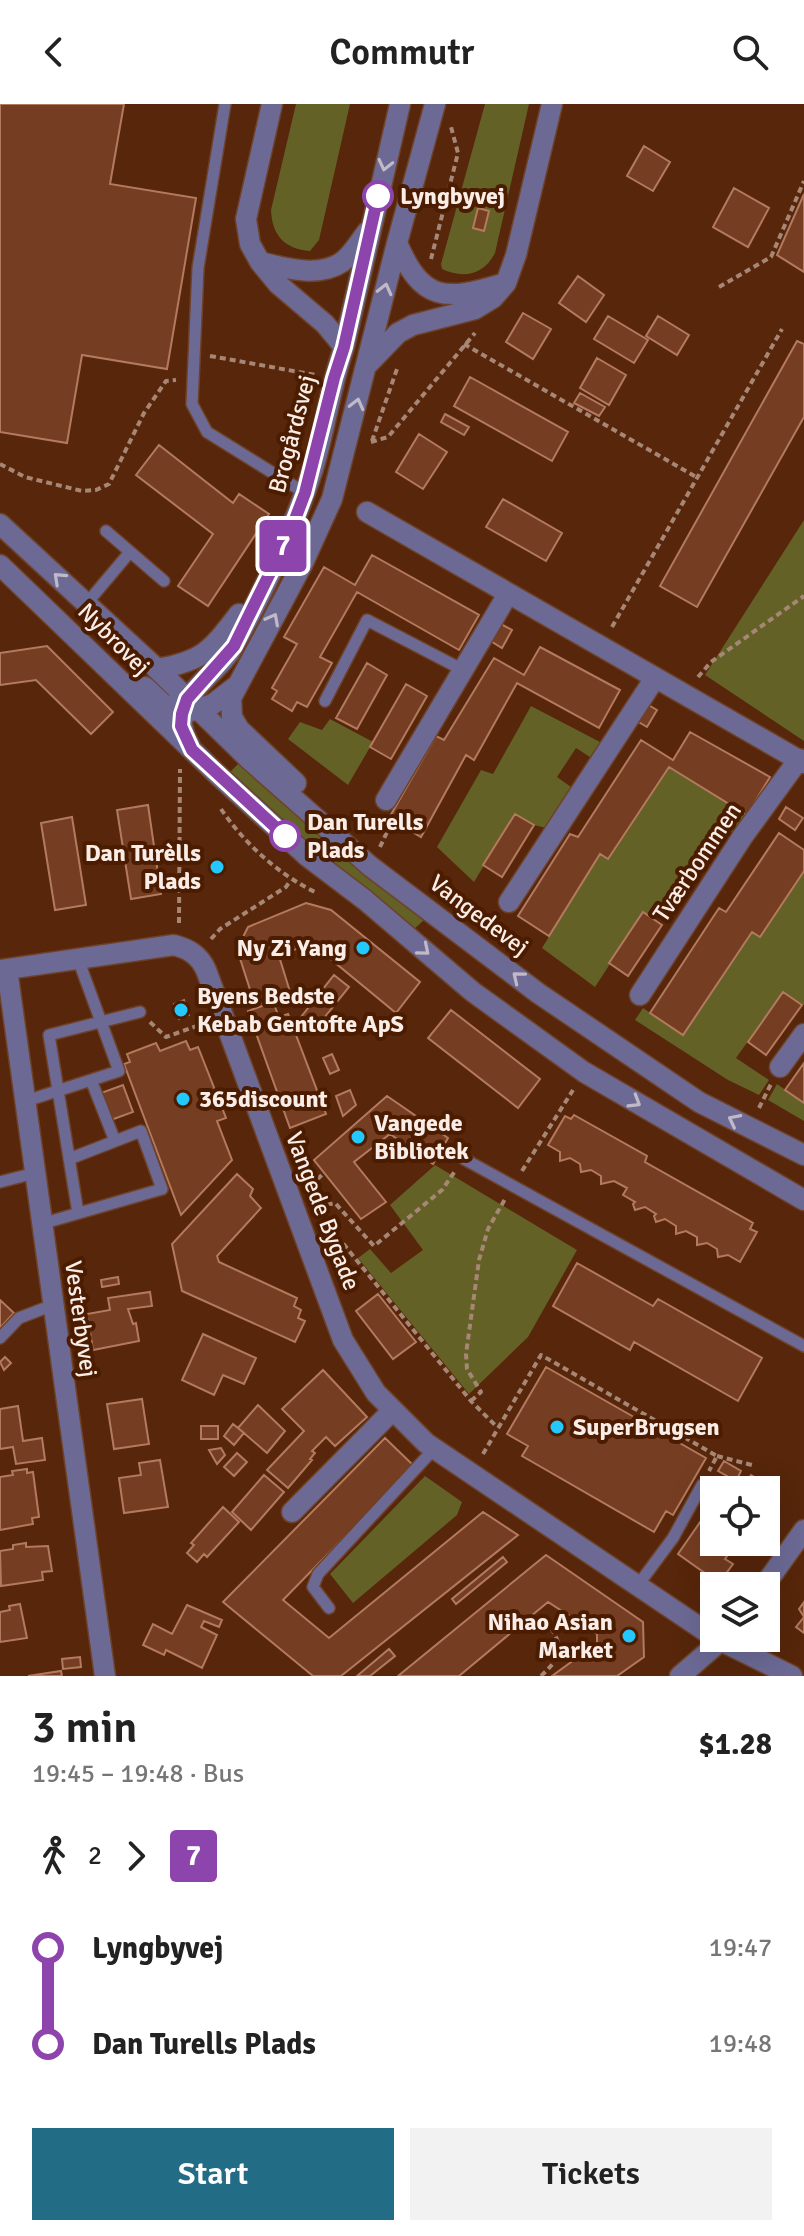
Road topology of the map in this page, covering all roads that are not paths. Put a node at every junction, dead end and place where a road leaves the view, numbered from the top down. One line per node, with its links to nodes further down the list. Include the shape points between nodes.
1 (225, 104): 12 (lane, via 198,268 192,404 207,432)
2 (272, 104): 8 (street, via 246,219)
3 (400, 104): 6 (street, Brogårdsvej, one-way to 6)
4 (435, 104): 7 (street)
5 (552, 104): 9 (street)
6 (371, 227): 8 (street, via 345,260 330,268 293,270); 10 (street, Brogårdsvej)
7 (397, 243): 9 (street, via 415,278 442,294 464,295); 11 (street, one-way to 7)
8 (260, 262): 10 (street)
9 (506, 283): 11 (street, via 475,309 398,333)
10 (344, 347): 12 (street, Brogårdsvej)
11 (367, 365): 26 (street, one-way to 11, via 332,499)
12 (305, 493): 19 (street, Brogårdsvej)
13 (367, 512): 20 (street, Tværbommen)
14 (0, 524): 21 (street, Nybrovej, one-way to 14)
15 (106, 531): 16 (lane)
16 (130, 552): 18 (lane); 21 (lane)
17 (0, 565): 22 (street, Nybrovej)
18 (164, 581)
19 (265, 581): 23 (street, via 219,642 185,665); 28 (street, Brogårdsvej, via 229,654)
20 (508, 594): 24 (street); 25 (street, Tværbommen)
21 (87, 603): 23 (street, Nybrovej)
22 (66, 627): 28 (street, via 103,647 162,703); 29 (street, Nybrovej)
23 (157, 669): 28 (street, Vangedevej)
24 (463, 670): 27 (lane, via 367,620); 31 (street)
25 (655, 678): 30 (street, Tværbommen); 33 (street)
26 (235, 687): 28 (street, via 223,698); 32 (street, via 230,706 239,729 316,802)
27 (325, 701)
28 (189, 708): 29 (street, via 181,726); 32 (street, Vangedevej)
29 (186, 757): 50 (street, one-way to 50, via 473,992 584,1072)
30 (802, 761): 36 (street, Tværbommen, via 743,836)
31 (386, 800)
32 (370, 866): 45 (street, Vangedevej, one-way to 32, via 699,1102 538,993)
33 (509, 902)
34 (78, 959): 35 (street); 38 (lane); 56 (street, Vangede Bygade, via 174,945 187,948 206,970 343,1340)
35 (3, 970): 43 (street, Vesterbyvej)
36 (640, 995)
37 (140, 1012): 38 (lane)
38 (102, 1022): 41 (lane, via 119,1071); 42 (lane, via 49,1035)
39 (804, 1034): 40 (street)
40 (780, 1067)
41 (91, 1080): 42 (lane); 44 (lane)
42 (58, 1090): 43 (lane); 46 (lane)
43 (26, 1101): 48 (street, Vesterbyvej)
44 (115, 1141): 46 (lane); 51 (lane, via 141,1131 162,1189)
45 (804, 1155)
46 (69, 1159): 51 (lane)
47 (464, 1159): 55 (lane)
48 (35, 1173): 49 (lane); 52 (street, Vesterbyvej)
49 (0, 1182)
50 (804, 1200)
51 (78, 1213): 52 (lane)
52 (41, 1224): 53 (street, Vesterbyvej)
53 (53, 1305): 54 (lane, via 19,1318); 67 (street, Vesterbyvej)
54 (0, 1338)
55 (804, 1346)
56 (392, 1411): 57 (street, Vangede Bygade); 59 (street)
57 (434, 1449): 62 (street, Vangede Bygade); 63 (lane, via 318,1574 313,1587)
58 (700, 1489): 62 (lane)
59 (292, 1512)
60 (804, 1530): 61 (street)
61 (774, 1572)
62 (638, 1585): 64 (street, Vangede Bygade)
63 (329, 1608)
64 (700, 1626)
65 (705, 1652): 68 (street)
66 (745, 1652): 69 (street, Vangede Bygade)
67 (105, 1676)
68 (680, 1676)
69 (792, 1676)

